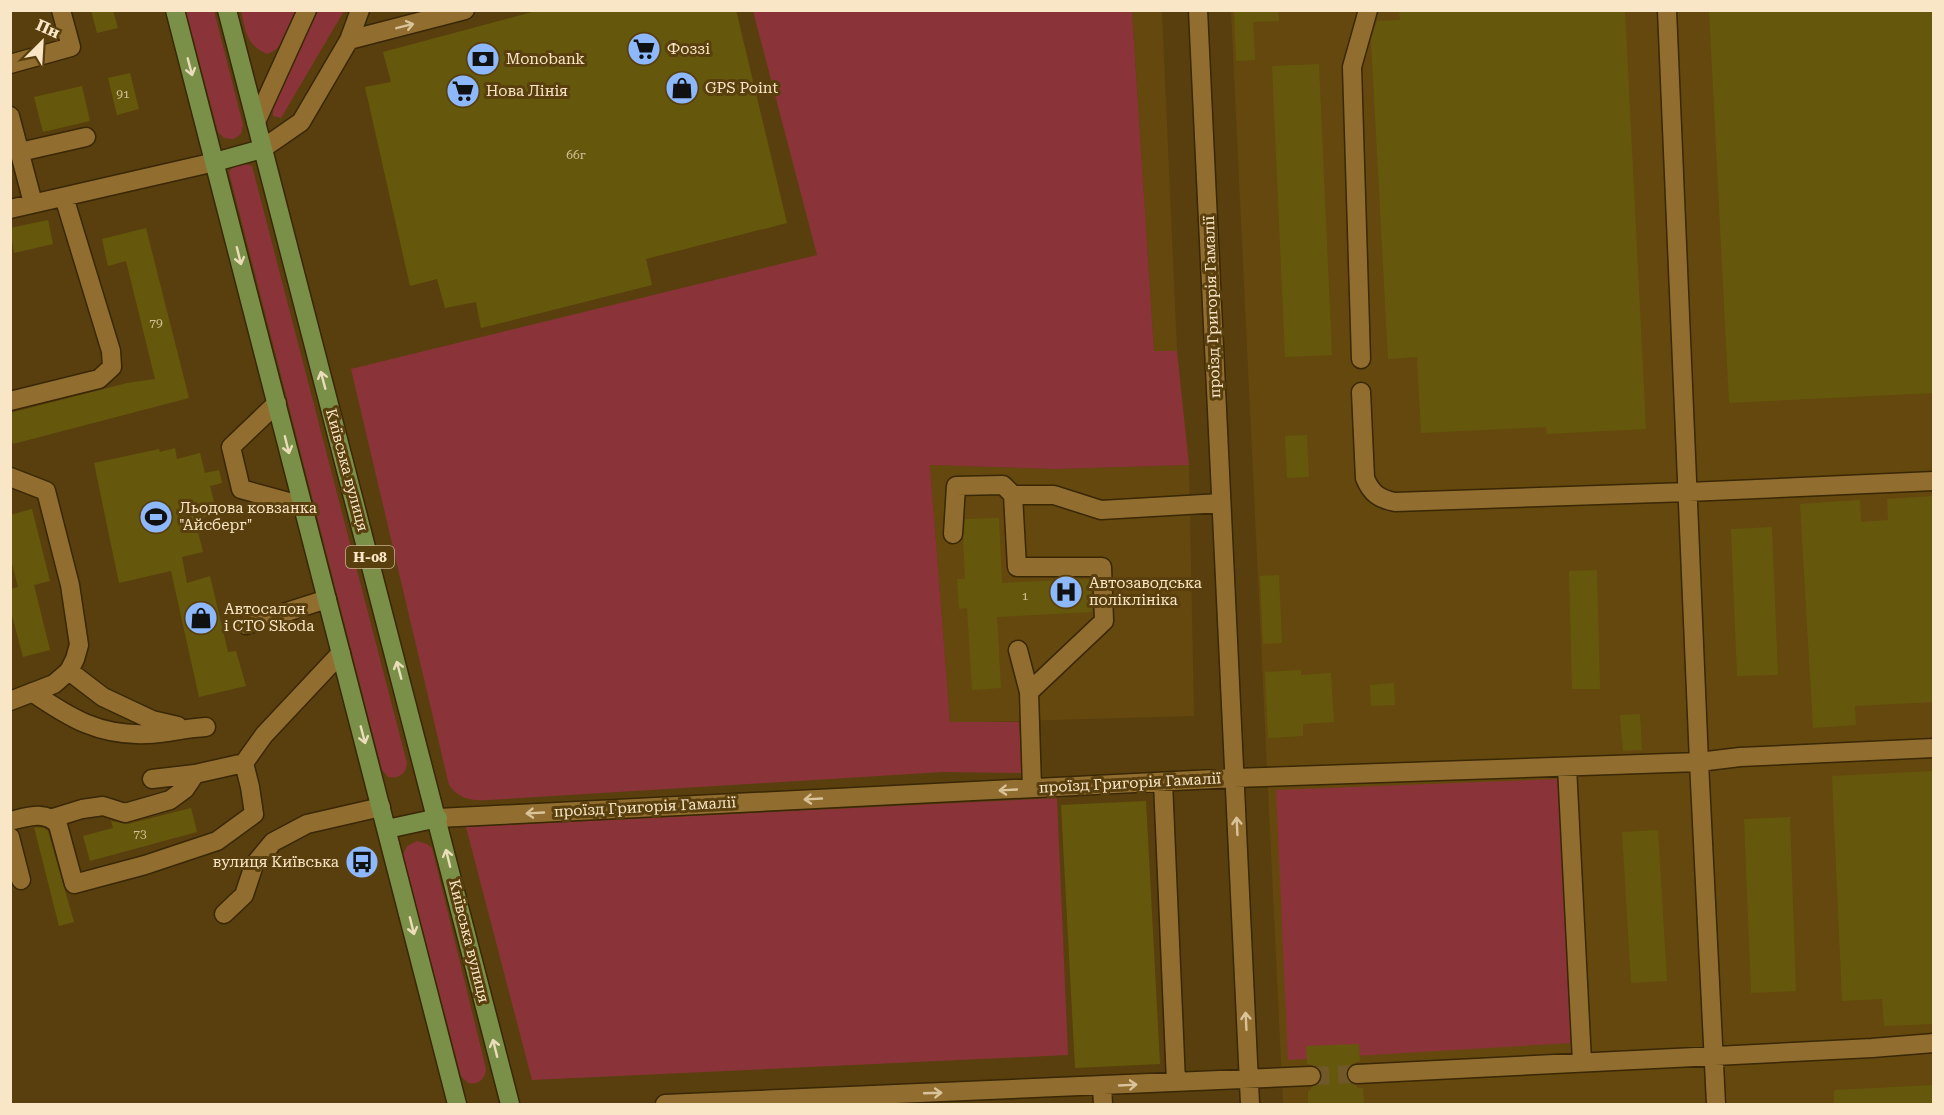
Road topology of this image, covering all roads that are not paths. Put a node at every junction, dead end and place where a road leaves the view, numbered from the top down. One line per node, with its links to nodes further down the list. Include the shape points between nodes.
1 (61, 10): 11 (street, via 71,47)
2 (175, 10): 17 (main road, one-way to 17)
3 (227, 10): 13 (main road, Київська вулиця / Н-08)
4 (307, 10): 13 (street)
5 (360, 10): 10 (street)
6 (465, 10): 10 (street, one-way to 6)
7 (1198, 10): 29 (street, проїзд Григорія Гамалії)
8 (1368, 10): 21 (street, via 1352,67)
9 (1667, 10): 27 (street)
10 (349, 40): 15 (street, via 301,122)
11 (10, 64)
12 (10, 116): 16 (street)
13 (256, 122): 15 (main road, Київська вулиця / Н-08)
14 (86, 137): 16 (street)
15 (262, 149): 17 (main road); 51 (main road, Київська вулиця / Н-08, one-way to 15)
16 (20, 152): 19 (street)
17 (215, 162): 18 (street); 24 (main road, one-way to 24)
18 (64, 197): 19 (street); 23 (street, via 111,351 112,367 99,379)
19 (33, 203): 20 (street)
20 (10, 209)
21 (1361, 359)
22 (1361, 392): 27 (street, via 1365,478 1370,490 1382,499 1395,502)
23 (10, 402)
24 (276, 403): 30 (main road, one-way to 30); 30 (street, via 231,447 241,489)
25 (10, 477): 36 (street, via 46,491 70,585 79,645)
26 (1934, 481): 27 (street)
27 (1688, 492): 41 (street)
28 (1013, 495): 29 (street, via 1054,495 1101,510); 31 (street, via 1003,485 956,486); 38 (street, via 1017,567 1102,567 1104,621)
29 (1221, 503): 45 (street, проїзд Григорія Гамалії)
30 (303, 506): 32 (main road)
31 (954, 534)
32 (327, 600): 33 (street); 35 (main road)
33 (246, 625)
34 (1018, 650): 38 (street)
35 (341, 653): 42 (street, via 264,735); 49 (main road, one-way to 49)
36 (69, 671): 37 (street, via 54,684); 37 (street, via 103,697 152,720 198,728 144,734 103,730 68,717)
37 (32, 692): 39 (street)
38 (1029, 692): 48 (street)
39 (10, 701)
40 (1934, 748): 41 (street)
41 (1699, 762): 43 (street); 58 (street)
42 (244, 763): 44 (street); 50 (street, via 254,814 217,841 145,865 75,884)
43 (1567, 766): 45 (street); 59 (street)
44 (195, 774): 46 (street); 50 (street, via 185,789 170,800 125,813 103,806)
45 (1234, 778): 47 (street, проїзд Григорія Гамалії); 62 (street, one-way to 45)
46 (152, 779)
47 (1163, 782): 48 (street, проїзд Григорія Гамалії); 63 (street)
48 (1032, 788): 51 (street, проїзд Григорія Гамалії, one-way to 51)
49 (381, 807): 53 (main road); 56 (street, via 308,824 273,842 254,865 243,895)
50 (53, 818): 52 (street, via 38,815)
51 (438, 818): 53 (main road); 66 (main road, Київська вулиця / Н-08, one-way to 51)
52 (10, 821)
53 (387, 829): 65 (main road, one-way to 65)
54 (10, 837): 55 (street)
55 (21, 880)
56 (224, 914)
57 (1934, 1043): 58 (street)
58 (1714, 1055): 59 (street); 70 (street)
59 (1582, 1062): 60 (street)
60 (1357, 1074)
61 (1311, 1076): 62 (street)
62 (1249, 1079): 63 (street); 69 (street)
63 (1176, 1082): 64 (street, one-way to 63)
64 (1102, 1086): 67 (street, one-way to 64); 68 (street)
65 (457, 1104)
66 (510, 1104)
67 (665, 1104)
68 (1103, 1104)
69 (1250, 1104)
70 (1716, 1104)

